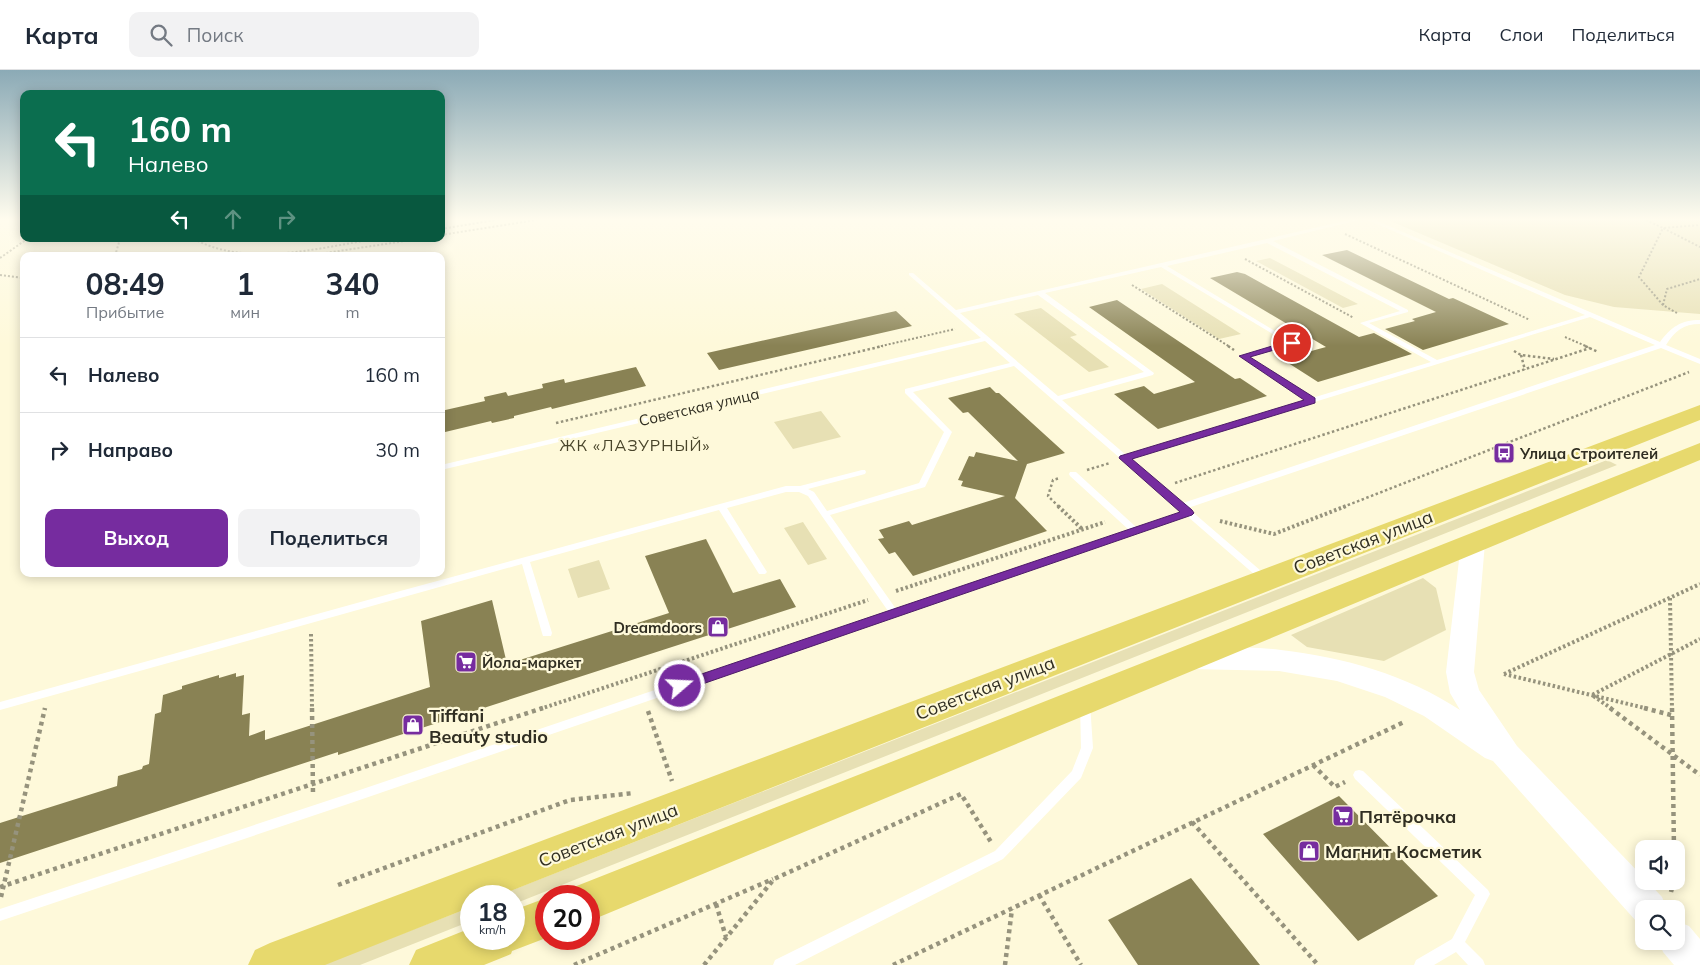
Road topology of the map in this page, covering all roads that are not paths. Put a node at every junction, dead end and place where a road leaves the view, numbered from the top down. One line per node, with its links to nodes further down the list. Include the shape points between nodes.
1 (1176, 262): 4 (lane)
2 (1309, 262): 12 (lane, via 1406,311 1363,323)
3 (1467, 262): 8 (lane)
4 (1162, 265): 6 (lane); 16 (lane, via 1292,343 1243,356)
5 (911, 274): 7 (lane)
6 (1040, 293): 7 (lane); 15 (lane, via 1150,373)
7 (954, 312): 10 (lane)
8 (1591, 315): 11 (lane); 12 (lane)
9 (1697, 322): 11 (lane, via 1671,330)
10 (985, 338): 14 (lane); 21 (lane, Советская улица)
11 (1662, 345): 13 (lane); 27 (lane)
12 (1436, 362): 16 (lane)
13 (1700, 362)
14 (1014, 364): 15 (lane); 28 (lane, via 908,391 948,432 922,485)
15 (1056, 399): 20 (lane)
16 (1312, 400): 20 (lane)
17 (1700, 412): 18 (main road, Советская улица)
18 (1612, 446): 22 (main road); 33 (main road, Советская улица)
19 (1700, 451): 22 (main road)
20 (1124, 458): 27 (lane)
21 (445, 467)
22 (1656, 469): 30 (main road)
23 (862, 472): 25 (lane)
24 (1072, 474): 29 (lane)
25 (800, 489): 26 (lane, via 786,489); 28 (lane, via 811,494)
26 (722, 507): 31 (lane); 32 (lane)
27 (1184, 510): 29 (lane); 33 (lane)
28 (825, 514): 34 (lane)
29 (1135, 531): 34 (lane)
30 (1473, 543): 36 (main road); 39 (street, via 1460,672 1465,693)
31 (525, 560): 35 (lane); 38 (lane)
32 (762, 572)
33 (1266, 580): 47 (main road, Советская улица)
34 (894, 613): 41 (lane)
35 (547, 633)
36 (1189, 658): 37 (main road); 39 (street, via 1279,660 1339,670 1395,689 1434,708)
37 (1085, 700): 42 (main road); 49 (lane, via 1088,748 1077,774 999,855)
38 (0, 706)
39 (1506, 756): 43 (street)
40 (1359, 775): 45 (lane, via 1483,894)
41 (314, 810): 44 (lane)
42 (600, 897)
43 (1640, 900)
44 (0, 915)
45 (1456, 944): 50 (lane); 51 (lane)
46 (468, 950): 48 (main road)
47 (270, 965)
48 (431, 965)
49 (780, 965)
50 (1421, 965)
51 (1478, 965)

